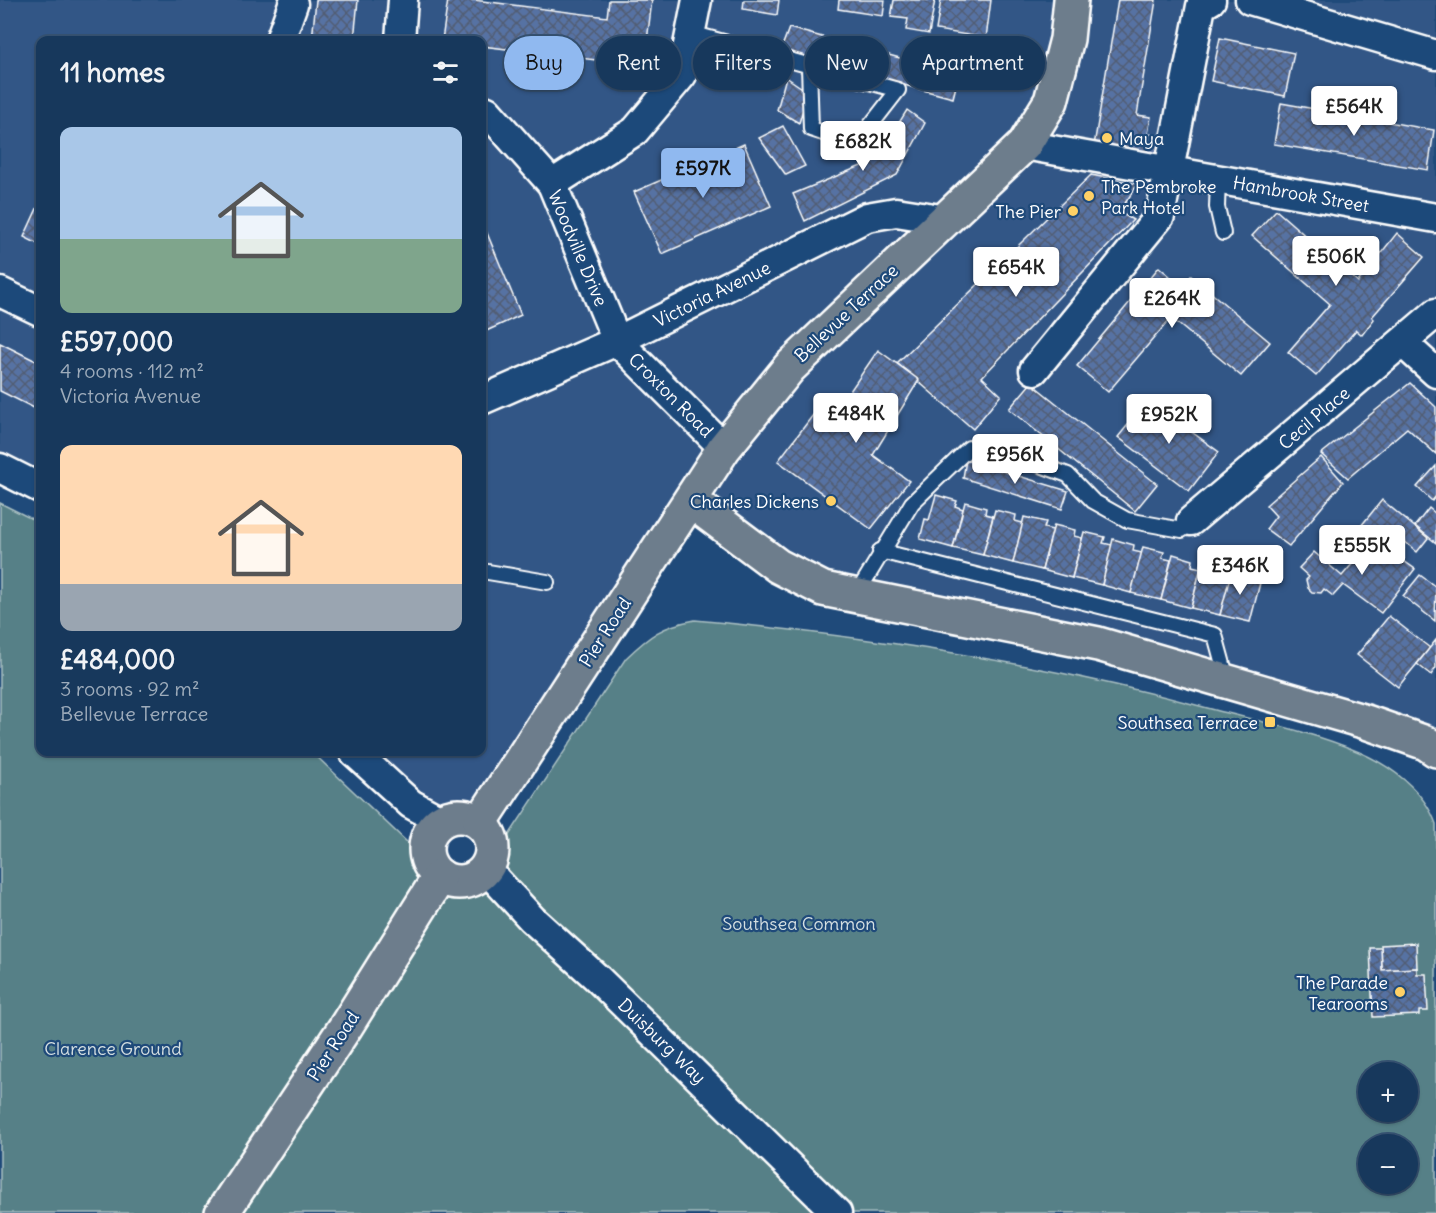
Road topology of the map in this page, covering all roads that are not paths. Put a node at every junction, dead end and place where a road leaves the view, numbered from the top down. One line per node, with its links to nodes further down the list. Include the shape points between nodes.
1 (403, 0): 9 (street)
2 (697, 0): 7 (street)
3 (1071, 0): 14 (main road, Bellevue Terrace, via 1051,100)
4 (1211, 0): 15 (street, via 1201,6)
5 (1250, 0): 10 (street)
6 (293, 4): 8 (street)
7 (691, 33): 11 (lane); 17 (street, via 682,75 635,131)
8 (281, 36)
9 (400, 36)
10 (1436, 55)
11 (805, 65)
12 (809, 66): 12 (lane, via 820,69 898,90 856,144 811,129)
13 (486, 111): 17 (street, Woodville Drive)
14 (1024, 145): 15 (street, Hambrook Street); 19 (main road, Bellevue Terrace)
15 (1167, 171): 16 (street, Hambrook Street); 26 (street, via 1160,216)
16 (1218, 179): 18 (street, Hambrook Street); 20 (lane, via 1217,207)
17 (552, 184): 24 (street, Woodville Drive)
18 (1436, 218)
19 (947, 220): 24 (street, Victoria Avenue, via 896,212 867,217); 29 (main road, Bellevue Terrace, via 789,368)
20 (1223, 233)
21 (0, 292): 22 (street)
22 (36, 309)
23 (1436, 313): 25 (street, Cecil Place)
24 (617, 341): 28 (street, Victoria Avenue); 29 (street, Croxton Road)
25 (1403, 343): 27 (street); 33 (street, Cecil Place)
26 (1034, 370)
27 (1436, 373)
28 (486, 398)
29 (724, 448): 32 (main road, Bellevue Terrace)
30 (0, 468): 31 (street)
31 (36, 486)
32 (691, 501): 37 (main road, via 778,566 823,589); 42 (main road, Pier Road)
33 (1191, 521): 34 (lane, via 1182,530 1127,520 1093,501 1068,475 1000,450 969,448 912,503)
34 (880, 551): 37 (lane); 38 (lane, via 1215,635)
35 (486, 573): 36 (lane)
36 (547, 582)
37 (856, 595): 38 (main road, via 1098,644)
38 (1228, 682): 39 (main road, via 1366,722)
39 (1436, 750)
40 (358, 756): 41 (street, via 411,804)
41 (442, 821): 42 (main road, via 455,816); 44 (main road, via 427,841 426,854)
42 (480, 823): 43 (main road, via 493,845)
43 (486, 869): 44 (main road, via 464,882 451,882); 46 (street, Duisburg Way, via 532,919)
44 (440, 876): 45 (main road, Pier Road)
45 (222, 1213)
46 (837, 1213)

